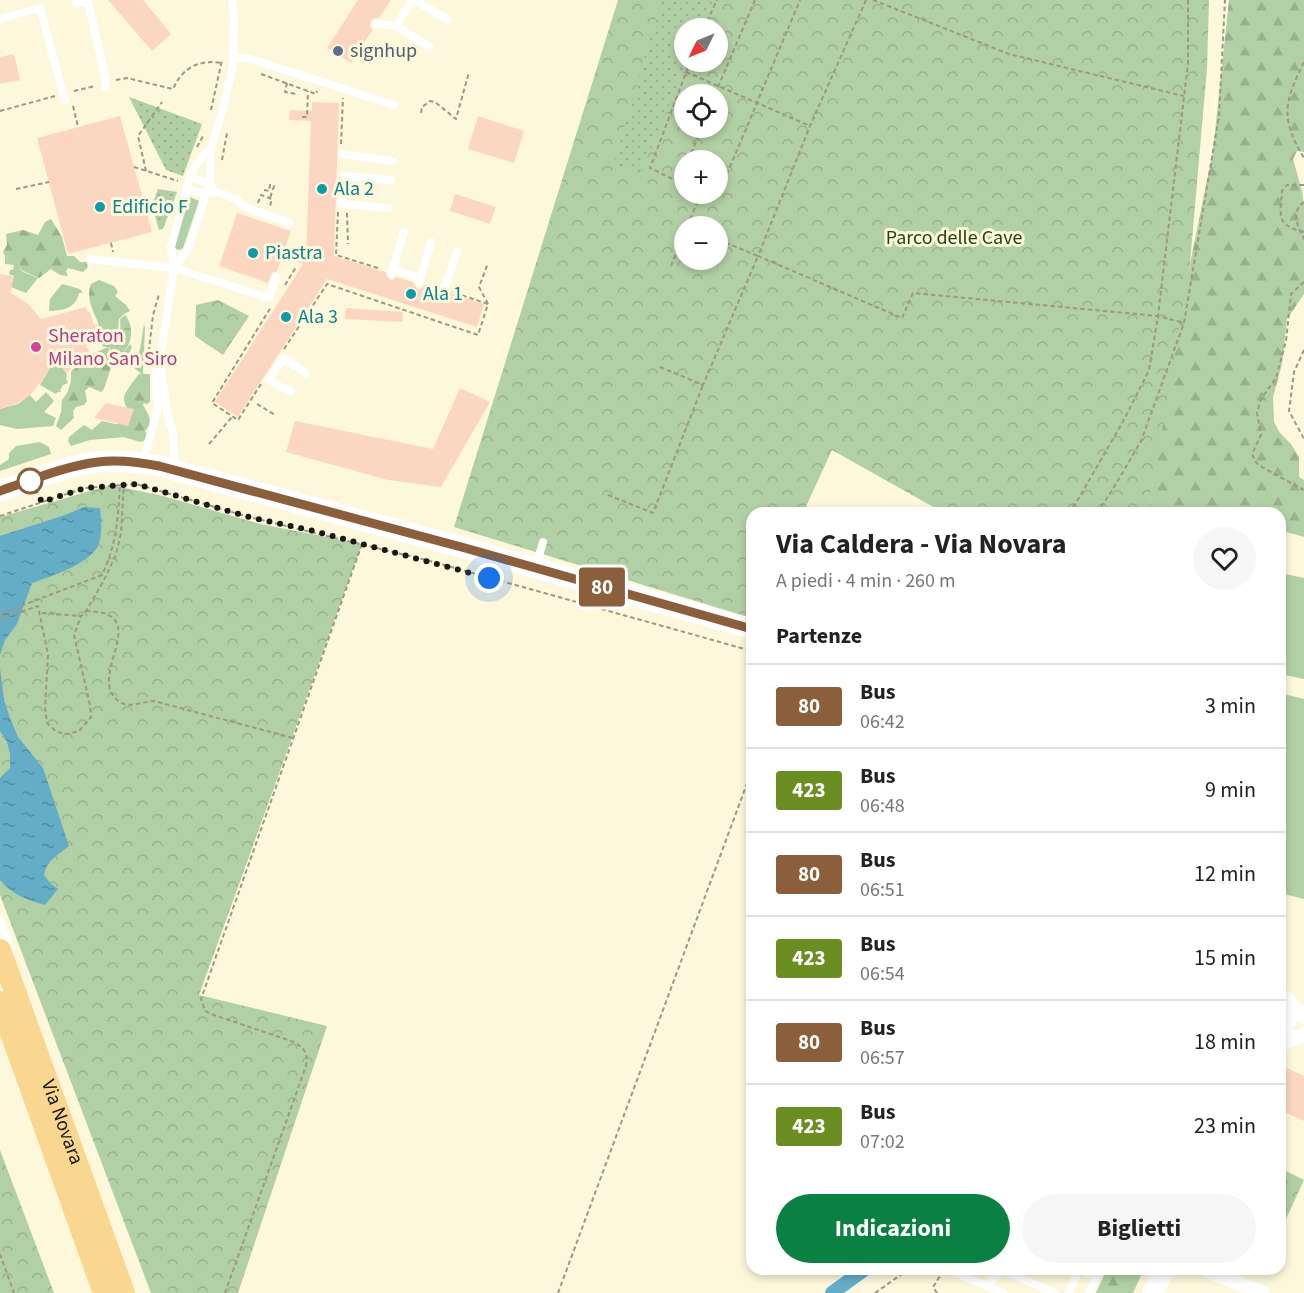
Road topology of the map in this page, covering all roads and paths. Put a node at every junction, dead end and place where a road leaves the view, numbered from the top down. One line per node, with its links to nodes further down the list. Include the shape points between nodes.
1 (232, 0): 18 (lane)
2 (414, 0): 14 (lane); 16 (lane)
3 (717, 0): 12 (path)
4 (755, 0): 27 (path)
5 (800, 0): 36 (path)
6 (866, 0): 41 (path)
7 (873, 0): 33 (path, via 1009,54)
8 (1188, 0): 33 (path)
9 (1225, 0): 91 (path, via 1219,116)
10 (89, 1): 11 (lane); 25 (lane)
11 (76, 3)
12 (709, 18)
13 (0, 19): 34 (lane, via 40,8)
14 (448, 20)
15 (376, 24): 16 (lane)
16 (396, 26): 17 (lane)
17 (430, 47)
18 (234, 57): 37 (lane); 43 (lane)
19 (1304, 62): 45 (path, via 1287,102 1287,122)
20 (222, 63): 25 (path, via 196,64 184,71 173,89 127,78)
21 (255, 72): 24 (path)
22 (469, 72): 39 (path, via 456,119 430,101)
23 (686, 72): 26 (path); 53 (path, via 650,168)
24 (287, 83): 28 (path); 31 (path, via 285,92)
25 (106, 84): 34 (path)
26 (712, 84)
27 (719, 84)
28 (308, 91): 30 (path); 40 (path, via 307,117)
29 (728, 91): 36 (path)
30 (326, 92)
31 (296, 94)
32 (334, 95): 50 (path, via 343,98)
33 (1184, 96): 90 (path)
34 (65, 98): 38 (path); 42 (path)
35 (162, 102): 48 (path, via 138,136)
36 (756, 103): 41 (path); 49 (path)
37 (394, 105)
38 (0, 111)
39 (421, 113)
40 (302, 117)
41 (810, 126): 75 (path)
42 (78, 127)
43 (211, 148): 51 (lane); 56 (lane)
44 (342, 154): 46 (lane)
45 (1304, 158)
46 (392, 161)
47 (134, 167): 48 (path)
48 (146, 171): 55 (path)
49 (728, 171)
50 (340, 175): 52 (lane); 65 (lane)
51 (190, 177): 56 (lane); 59 (lane)
52 (391, 180)
53 (674, 180)
54 (49, 182): 58 (path)
55 (181, 182)
56 (209, 183): 61 (lane); 62 (lane)
57 (1304, 184): 69 (path, via 1287,185 1282,191 1282,222 1287,228)
58 (16, 189)
59 (187, 189): 62 (lane); 81 (lane, via 171,247)
60 (264, 190): 63 (path, via 274,186)
61 (217, 192): 62 (lane); 67 (lane, via 245,207)
62 (206, 194): 81 (lane, via 189,248)
63 (270, 198)
64 (1304, 202): 69 (path, via 1295,219)
65 (341, 204): 66 (lane); 72 (path); 82 (path, via 336,255)
66 (389, 208)
67 (290, 222)
68 (404, 232): 82 (lane)
69 (1302, 232): 70 (path)
70 (1304, 239)
71 (431, 242): 84 (lane)
72 (348, 244)
73 (728, 244): 75 (path)
74 (457, 252): 87 (lane)
75 (758, 256): 90 (path, via 902,318 913,293); 98 (path)
76 (90, 259): 81 (lane)
77 (674, 259): 79 (path)
78 (488, 263): 88 (path, via 479,287)
79 (671, 266)
80 (296, 267): 86 (path)
81 (174, 268): 83 (lane, via 269,298); 94 (lane)
82 (392, 272): 84 (lane)
83 (276, 277)
84 (419, 281): 88 (path)
85 (1304, 282): 108 (path, via 1291,294 1286,341 1276,378 1261,399 1257,413 1261,435 1252,454 1261,467)
86 (284, 286)
87 (444, 289)
88 (488, 304): 93 (path, via 478,335 327,284)
89 (272, 306): 101 (path, via 212,403)
90 (1158, 316): 91 (path); 111 (path, via 1149,370)
91 (1184, 323): 112 (path, via 1141,441)
92 (1304, 350): 103 (path, via 1293,372 1289,411)
93 (281, 355): 96 (lane); 97 (lane)
94 (160, 359): 105 (lane, via 155,376 158,407); 106 (lane, via 173,434)
95 (660, 367): 98 (path)
96 (306, 373)
97 (266, 377): 99 (lane); 101 (path, via 238,420)
98 (703, 385): 110 (path, via 653,513)
99 (291, 391)
100 (257, 404): 102 (path)
101 (233, 416): 104 (path)
102 (275, 416)
103 (1304, 439)
104 (209, 444)
105 (142, 463): 106 (street); 109 (street, via 100,461 74,466)
106 (174, 470): 116 (street)
107 (122, 483): 113 (path, via 85,488); 115 (path); 117 (path, via 121,533 116,555); 119 (path, via 113,552 102,576)
108 (1304, 490)
109 (0, 491)
110 (608, 495)
111 (1073, 507)
112 (1101, 507)
113 (0, 516)
114 (543, 542): 116 (lane)
115 (362, 544): 123 (path); 124 (path)
116 (535, 568): 122 (street)
117 (86, 611): 120 (path); 124 (path, via 100,611 116,622 118,641 109,686 123,704 154,701)
118 (40, 613): 120 (path); 120 (path, via 48,655 47,723 57,732 68,734 79,731 91,717 74,635); 121 (path, via 38,606)
119 (0, 614)
120 (81, 616)
121 (0, 619)
122 (746, 627)
123 (746, 649)
124 (293, 738): 147 (path, via 201,999 205,1011 294,1042 308,1056)
125 (746, 786): 148 (path)
126 (0, 920): 127 (lane)
127 (6, 952): 146 (main road, Via Novara)
128 (0, 1002): 145 (main road, Via Novara)
129 (1286, 1004): 130 (street)
130 (1304, 1016)
131 (1304, 1035): 132 (street)
132 (1286, 1041)
133 (0, 1254): 144 (path)
134 (900, 1275): 149 (path)
135 (942, 1275): 150 (path, via 933,1287)
136 (961, 1275): 143 (lane)
137 (997, 1275): 143 (lane)
138 (1015, 1275): 152 (lane)
139 (1076, 1275): 153 (lane)
140 (1097, 1275): 154 (lane)
141 (1161, 1275): 155 (street)
142 (1219, 1275): 156 (street)
143 (987, 1286): 151 (lane)
144 (14, 1293)
145 (104, 1293)
146 (124, 1293)
147 (225, 1293)
148 (558, 1293)
149 (875, 1293)
150 (937, 1293)
151 (1003, 1293)
152 (1054, 1293)
153 (1068, 1293)
154 (1089, 1293)
155 (1153, 1293)
156 (1262, 1293)

